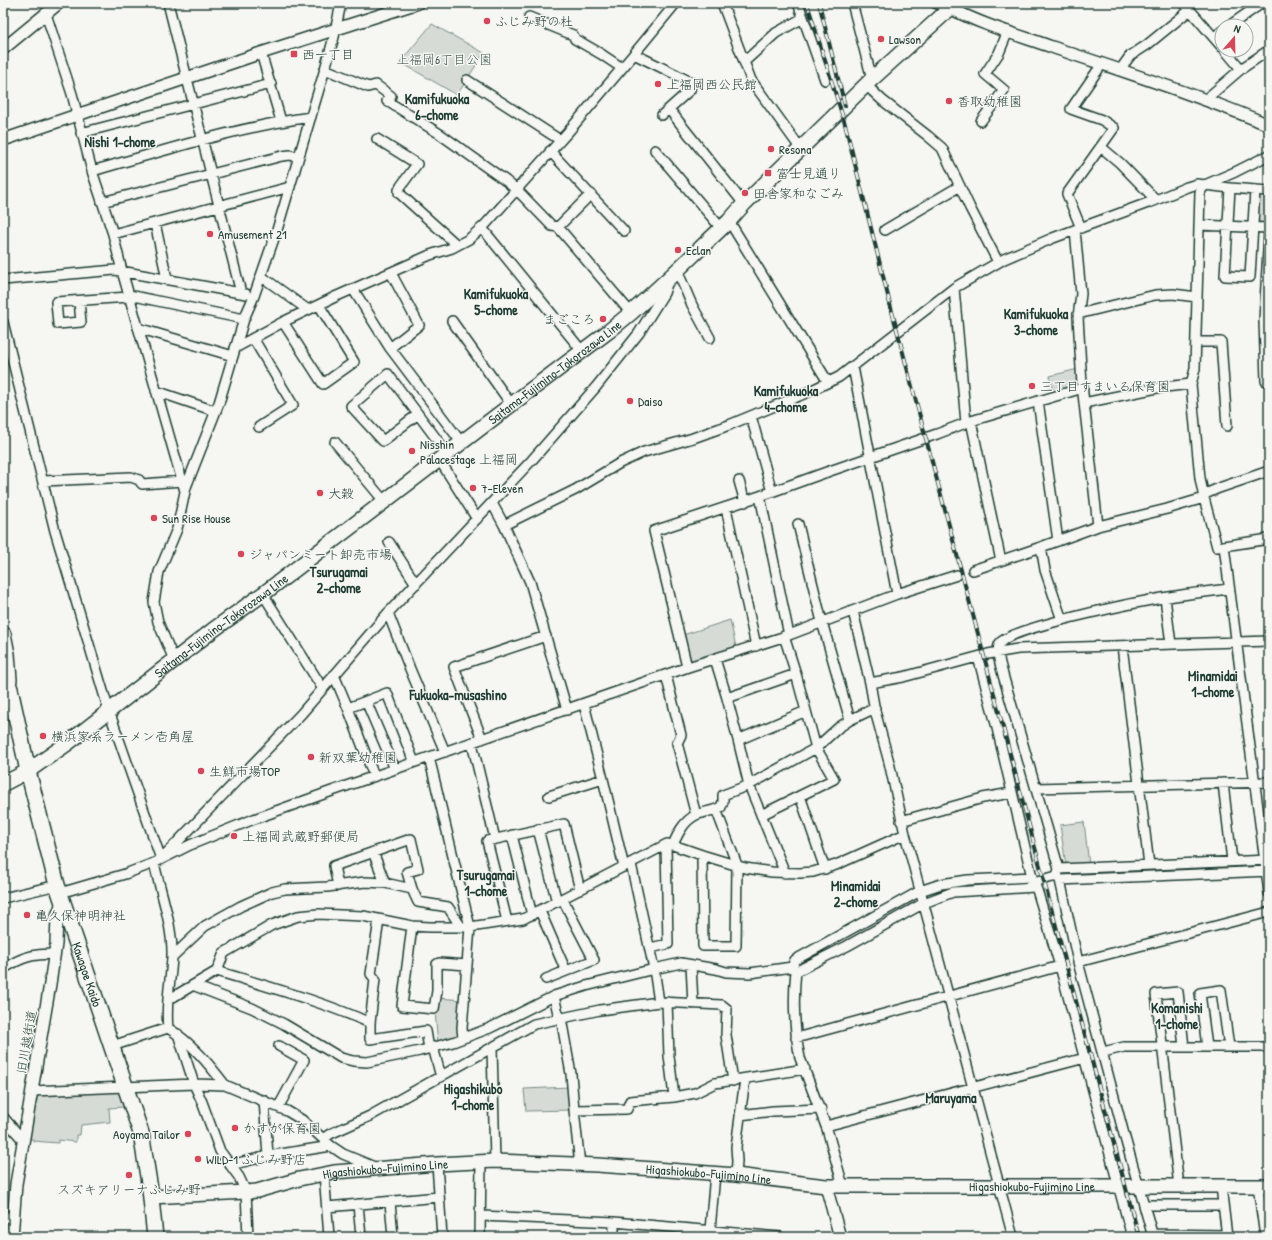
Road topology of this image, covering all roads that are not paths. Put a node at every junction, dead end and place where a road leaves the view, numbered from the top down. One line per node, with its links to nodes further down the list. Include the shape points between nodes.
1 (59, 3): 13 (street)
2 (168, 3): 31 (street)
3 (341, 3): 17 (street)
4 (418, 3): 17 (street)
5 (676, 3): 23 (street)
6 (722, 3): 25 (street)
7 (798, 3): 15 (street)
8 (852, 3): 34 (street)
9 (935, 3): 11 (street)
10 (1262, 3): 16 (street)
11 (950, 5): 18 (street, via 960,14); 34 (main road, Saitama-Fujimino-Tokorozawa Line)
12 (1187, 7): 19 (street); 30 (street, via 1147,45 1130,56)
13 (46, 14): 20 (street); 38 (street, via 72,94)
14 (529, 17): 27 (street, via 573,35 575,39)
15 (804, 18): 25 (street, via 776,33); 33 (street)
16 (1240, 18)
17 (335, 30): 22 (street); 28 (street)
18 (1008, 31): 26 (street); 41 (street, via 999,53 985,74 1004,90)
19 (1214, 37)
20 (3, 49)
21 (1269, 50): 29 (street)
22 (261, 53): 31 (street); 35 (street)
23 (634, 54): 27 (street); 66 (street, via 691,82 690,90 666,112 683,127)
24 (1232, 58): 29 (street)
25 (744, 62): 49 (street, via 751,80)
26 (1102, 64): 30 (street); 48 (street, via 1071,109 1102,120 1114,128)
27 (622, 68): 47 (street)
28 (325, 69): 39 (street); 60 (street, via 368,87 376,85 391,96 387,101 440,134)
29 (1241, 69): 36 (street)
30 (1120, 70): 36 (street)
31 (187, 79): 37 (street); 38 (street)
32 (467, 80): 47 (street)
33 (825, 80)
34 (869, 82): 49 (main road, Saitama-Fujimino-Tokorozawa Line); 57 (street, via 882,100 942,148)
35 (271, 84): 37 (street); 40 (street)
36 (1206, 99): 42 (street)
37 (194, 104): 43 (street); 46 (street)
38 (76, 115): 43 (street); 45 (street)
39 (311, 117): 40 (street); 53 (street)
40 (281, 121): 46 (street)
41 (981, 121)
42 (1269, 124)
43 (81, 133): 54 (street)
44 (377, 139): 81 (street, via 417,164 399,193)
45 (3, 140)
46 (203, 140): 54 (street); 55 (street)
47 (560, 140): 51 (street)
48 (1101, 147): 64 (street); 76 (street, via 1067,194)
49 (801, 149): 66 (main road, Saitama-Fujimino-Tokorozawa Line)
50 (655, 150): 69 (street)
51 (550, 151): 60 (street); 63 (street)
52 (1269, 155): 56 (street)
53 (298, 157): 55 (street, via 282,156); 58 (street)
54 (92, 171): 65 (street)
55 (211, 173): 65 (street); 67 (street)
56 (1205, 185): 59 (street); 64 (street, via 1187,187); 70 (street, via 1200,192)
57 (960, 186): 77 (street); 82 (street)
58 (290, 187): 67 (street); 86 (street)
59 (1230, 188): 61 (street); 71 (street)
60 (517, 190): 72 (street, via 552,226); 74 (street)
61 (1255, 190): 62 (street); 73 (street)
62 (1269, 191)
63 (591, 194): 72 (street); 78 (street)
64 (1156, 200): 76 (street)
65 (102, 202): 80 (street)
66 (744, 204): 69 (main road, Saitama-Fujimino-Tokorozawa Line)
67 (220, 207): 68 (street); 91 (street)
68 (155, 223): 80 (street); 87 (street)
69 (725, 225): 85 (main road, Saitama-Fujimino-Tokorozawa Line); 114 (street)
70 (1199, 225): 71 (street); 94 (street)
71 (1228, 226): 73 (street); 73 (street, via 1225,276 1250,277)
72 (558, 227): 98 (street)
73 (1254, 227): 75 (street)
74 (482, 228): 81 (street); 110 (street)
75 (1269, 228)
76 (1078, 229): 82 (street); 99 (street, via 1081,294)
77 (885, 230)
78 (624, 231)
79 (1269, 232): 109 (street, via 1264,320)
80 (113, 234): 83 (street)
81 (457, 245): 84 (street)
82 (998, 262): 89 (street)
83 (122, 271): 87 (street); 88 (street); 92 (street)
84 (391, 273): 90 (street); 108 (street, via 419,325)
85 (673, 275): 98 (main road, Saitama-Fujimino-Tokorozawa Line); 106 (street); 141 (street, via 639,333 596,387)
86 (261, 276): 93 (street); 97 (street)
87 (167, 279): 91 (street)
88 (3, 280)
89 (954, 288): 112 (street); 124 (street)
90 (353, 289): 96 (street); 108 (street)
91 (241, 293): 93 (street)
92 (129, 296): 95 (street); 100 (street); 104 (street)
93 (254, 296): 100 (street)
94 (1197, 297): 99 (street, via 1155,295); 107 (street)
95 (79, 301)
96 (319, 305): 97 (street); 102 (street, via 354,362 323,384)
97 (308, 310): 102 (street)
98 (631, 313): 110 (main road, Saitama-Fujimino-Tokorozawa Line)
99 (1078, 314): 116 (street)
100 (244, 319): 111 (street)
101 (3, 322): 132 (street)
102 (284, 322): 105 (street)
103 (452, 322): 120 (street)
104 (138, 328): 111 (street); 117 (street)
105 (253, 338): 111 (street); 126 (street, via 293,405)
106 (710, 338)
107 (1196, 342): 115 (street, via 1195,369); 125 (street, via 1221,342)
108 (390, 348): 128 (street)
109 (1267, 350): 113 (street)
110 (582, 351): 120 (main road, Saitama-Fujimino-Tokorozawa Line)
111 (234, 352): 121 (street)
112 (853, 367): 114 (street); 130 (street)
113 (1266, 381)
114 (828, 382): 123 (street)
115 (1190, 384): 119 (street); 138 (street, via 1194,434)
116 (1083, 388): 118 (street); 119 (street)
117 (156, 392): 121 (street); 133 (street)
118 (1038, 401): 124 (street); 148 (street)
119 (1084, 403): 146 (street)
120 (510, 404): 128 (main road, Saitama-Fujimino-Tokorozawa Line)
121 (216, 411): 135 (street)
122 (418, 414): 122 (street, via 383,441 351,406 388,374); 129 (street)
123 (751, 416): 136 (street); 145 (street, via 693,438 644,452)
124 (968, 422): 130 (street); 152 (street)
125 (1227, 426)
126 (259, 427)
127 (335, 442): 139 (street)
128 (461, 442): 129 (main road, Saitama-Fujimino-Tokorozawa Line)
129 (443, 456): 139 (main road, Saitama-Fujimino-Tokorozawa Line); 143 (street)
130 (871, 457): 136 (street); 158 (street)
131 (1269, 471): 138 (street, via 1219,488)
132 (43, 481): 133 (street, via 131,477 140,480 142,484); 190 (street, via 55,531)
133 (182, 481): 135 (street)
134 (739, 481): 140 (street)
135 (185, 491): 175 (street, via 177,529 160,572 154,602 158,622)
136 (772, 492): 137 (street)
137 (760, 496): 140 (street); 166 (street)
138 (1204, 496): 146 (street, via 1167,510); 150 (street, via 1218,547)
139 (384, 501): 157 (main road, Saitama-Fujimino-Tokorozawa Line)
140 (745, 502): 142 (street)
141 (492, 503): 143 (street); 145 (street)
142 (726, 508): 170 (street); 176 (street, via 654,531)
143 (477, 519): 155 (street)
144 (798, 524): 163 (street)
145 (504, 525): 165 (street, via 530,582)
146 (1098, 526): 148 (street)
147 (1269, 539): 150 (street)
148 (1058, 541): 151 (street)
149 (390, 542): 155 (street)
150 (1224, 546): 156 (street)
151 (1041, 548): 152 (street); 162 (street, via 1045,570)
152 (1001, 561): 153 (street)
153 (973, 570)
154 (956, 575): 158 (street)
155 (416, 584): 161 (street)
156 (1229, 589): 159 (street); 168 (street)
157 (263, 594): 175 (main road, Saitama-Fujimino-Tokorozawa Line); 183 (street)
158 (897, 594): 160 (street)
159 (1165, 598): 162 (street); 169 (street)
160 (853, 611): 163 (street); 181 (street)
161 (388, 613): 179 (street); 197 (street)
162 (1062, 620): 172 (street, via 1008,636 1001,642)
163 (822, 622): 166 (street); 192 (street)
164 (3, 634): 182 (highway, Kawagoe Kaido)
165 (546, 636): 189 (street); 193 (street, via 454,667)
166 (786, 636): 170 (street); 178 (street)
167 (1269, 641): 168 (street)
168 (1236, 642): 169 (street); 204 (street)
169 (1171, 644): 171 (street)
170 (756, 646): 174 (street)
171 (1122, 646): 172 (street, via 1037,648); 209 (street)
172 (999, 652): 173 (street); 210 (street, via 1003,675)
173 (978, 657): 181 (street); 211 (street)
174 (715, 659): 176 (street); 184 (street)
175 (174, 660): 190 (main road, Saitama-Fujimino-Tokorozawa Line)
176 (687, 667): 180 (street)
177 (3, 669): 182 (highway, Kawagoe Kaido)
178 (796, 674): 184 (street); 191 (street)
179 (334, 675): 183 (street); 187 (street)
180 (666, 675): 186 (street); 215 (street, via 681,734 677,743)
181 (870, 683): 188 (street)
182 (10, 689): 201 (highway, Kawagoe Kaido)
183 (323, 689): 226 (street, via 296,720)
184 (727, 698): 194 (street)
185 (366, 701): 187 (street); 199 (street, via 387,693); 200 (street)
186 (584, 704): 189 (street); 203 (street)
187 (348, 708): 202 (street)
188 (875, 708): 192 (street); 217 (street)
189 (567, 710): 193 (street)
190 (109, 711): 201 (main road, Saitama-Fujimino-Tokorozawa Line); 226 (street)
191 (806, 711): 194 (street); 196 (street)
192 (850, 720): 196 (street)
193 (482, 739): 195 (street)
194 (738, 740): 208 (street)
195 (472, 743): 197 (street); 221 (street)
196 (816, 748): 208 (street); 213 (street, via 834,779)
197 (445, 752): 198 (street)
198 (429, 757): 199 (street); 251 (street)
199 (414, 762): 200 (street)
200 (395, 769): 202 (street)
201 (28, 771): 207 (main road, Saitama-Fujimino-Tokorozawa Line); 241 (highway, Kawagoe Kaido)
202 (374, 776): 226 (street, via 254,819)
203 (603, 779): 212 (street); 228 (street)
204 (1254, 782): 205 (street); 206 (street); 225 (street)
205 (1269, 782)
206 (1223, 783): 209 (street); 227 (street)
207 (3, 784)
208 (749, 785): 214 (street, via 723,795 724,802); 216 (street)
209 (1140, 786): 210 (street); 229 (street)
210 (1036, 788): 234 (street)
211 (1011, 792): 217 (street); 235 (street)
212 (549, 796)
213 (800, 796): 216 (street); 231 (street)
214 (716, 810): 215 (street); 230 (street)
215 (696, 815): 222 (street, via 682,826)
216 (761, 815): 233 (street)
217 (901, 821): 219 (street)
218 (538, 830): 220 (street); 239 (street, via 564,824); 244 (street)
219 (905, 834): 231 (street); 240 (street)
220 (512, 835): 221 (street); 247 (street)
221 (495, 839): 249 (street, via 487,841)
222 (669, 845): 224 (street); 228 (street); 252 (street, via 668,944)
223 (373, 852): 236 (street); 237 (street, via 334,866); 238 (street, via 411,839 418,869 407,872)
224 (702, 855): 230 (street); 230 (street, via 703,946 736,946)
225 (1267, 860): 227 (street); 232 (street)
226 (157, 861): 241 (street, via 125,874); 254 (street, via 170,930)
227 (1232, 861): 229 (street)
228 (627, 865): 239 (street); 252 (street)
229 (1149, 865): 234 (street)
230 (737, 866): 233 (street)
231 (825, 869): 233 (street)
232 (1268, 871): 234 (street); 242 (street)
233 (786, 873)
234 (1059, 875): 235 (street); 255 (street)
235 (1033, 882): 240 (street, via 968,880 941,884); 245 (street, via 954,892); 258 (street)
236 (385, 883): 237 (street, via 365,882); 238 (street)
237 (338, 886): 254 (street, via 272,892 205,926)
238 (412, 889): 251 (street, via 418,902 448,907)
239 (580, 890): 244 (street)
240 (920, 891): 245 (street); 261 (street, via 795,960)
241 (60, 893): 243 (street); 253 (street, 旧川越街道); 277 (highway, Kawagoe Kaido)
242 (1269, 893)
243 (3, 898)
244 (560, 901): 247 (street); 263 (street, via 594,960)
245 (924, 903): 261 (street, via 847,946); 267 (street)
246 (1269, 912): 255 (street)
247 (536, 913): 249 (street, via 524,919); 263 (street)
248 (379, 920): 250 (street); 262 (street, via 364,916 298,916 272,925 224,953); 272 (street, via 371,974 375,979)
249 (507, 922): 251 (street)
250 (412, 926): 251 (street); 256 (street, via 402,1006 434,1009 437,964)
251 (466, 927): 256 (street)
252 (650, 948): 259 (street)
253 (55, 954): 260 (street, via 36,954); 296 (street, 旧川越街道)
254 (172, 957): 268 (street)
255 (1078, 962): 286 (street)
256 (467, 965): 275 (street)
257 (691, 965): 259 (street, via 681,963); 261 (street, via 726,972 750,973); 270 (street)
258 (1060, 966): 267 (street); 287 (street)
259 (654, 968): 266 (street); 269 (street)
260 (3, 969)
261 (794, 969): 276 (street)
262 (217, 971): 265 (street); 272 (street, via 330,1006)
263 (566, 971): 264 (street)
264 (546, 979)
265 (195, 986): 268 (street); 284 (street, via 252,1008 341,1058 367,1062)
266 (554, 996): 271 (street); 275 (street, via 490,1028)
267 (947, 996): 276 (street); 295 (street)
268 (168, 1000): 273 (street)
269 (663, 1002): 270 (street); 271 (street); 297 (street)
270 (693, 1004): 291 (street, via 722,1005 727,1009 726,1035)
271 (560, 1018): 285 (street, via 529,1027); 301 (street)
272 (370, 1023): 284 (street, via 370,1039 426,1032)
273 (168, 1028): 274 (street); 277 (street)
274 (178, 1034): 292 (street); 293 (street, via 202,1056)
275 (463, 1038): 284 (street)
276 (796, 1038): 288 (street)
277 (112, 1046): 294 (highway, Kawagoe Kaido)
278 (279, 1046): 299 (street, via 304,1060)
279 (1162, 1046): 281 (street); 281 (street, via 1156,994 1178,992); 286 (street, via 1124,1047); 323 (street)
280 (1229, 1046): 282 (street); 282 (street, via 1221,990 1200,993); 283 (street)
281 (1184, 1047): 282 (street)
282 (1207, 1047)
283 (1269, 1047)
284 (431, 1048): 289 (street)
285 (492, 1048): 289 (street); 309 (street)
286 (1103, 1052): 322 (street)
287 (1085, 1058): 295 (street); 321 (street)
288 (805, 1069): 290 (street); 300 (street)
289 (441, 1077): 305 (street)
290 (745, 1079): 291 (street); 302 (street)
291 (733, 1081): 297 (street, via 715,1083 695,1093)
292 (194, 1084): 293 (street); 294 (street); 312 (street, via 220,1151)
293 (225, 1085): 298 (street)
294 (125, 1087): 296 (street); 327 (highway, Kawagoe Kaido, via 141,1133)
295 (973, 1087): 304 (street); 318 (street)
296 (32, 1091): 306 (street, 旧川越街道)
297 (674, 1098): 301 (street, via 630,1101 627,1109)
298 (264, 1100): 299 (street); 308 (street)
299 (279, 1106): 305 (street, via 302,1120)
300 (821, 1109): 302 (street); 304 (street)
301 (574, 1110): 313 (street)
302 (740, 1115): 317 (street)
303 (3, 1117): 306 (street)
304 (826, 1126): 320 (street)
305 (323, 1139): 307 (street)
306 (23, 1140): 335 (street, 旧川越街道)
307 (331, 1146): 308 (street); 314 (street)
308 (268, 1156): 312 (street)
309 (495, 1161): 310 (main road, Higashiokubo-Fujimino Line); 313 (main road, Higashiokubo-Fujimino Line)
310 (481, 1162): 311 (main road, Higashiokubo-Fujimino Line); 334 (street)
311 (437, 1164): 314 (main road, Higashiokubo-Fujimino Line); 328 (street)
312 (230, 1165): 326 (street)
313 (580, 1165): 316 (main road, Higashiokubo-Fujimino Line)
314 (373, 1168): 315 (main road, Higashiokubo-Fujimino Line)
315 (324, 1173): 326 (main road, Higashiokubo-Fujimino Line); 333 (street)
316 (715, 1174): 317 (main road, Higashiokubo-Fujimino Line); 337 (street)
317 (736, 1175): 319 (main road, Higashiokubo-Fujimino Line)
318 (999, 1185): 320 (main road, Higashiokubo-Fujimino Line); 321 (main road, Higashiokubo-Fujimino Line); 351 (street)
319 (826, 1186): 320 (main road, Higashiokubo-Fujimino Line); 350 (street)
320 (843, 1186)
321 (1117, 1186): 322 (main road, Higashiokubo-Fujimino Line); 352 (street)
322 (1140, 1186): 323 (main road, Higashiokubo-Fujimino Line); 331 (street)
323 (1179, 1186): 324 (main road, Higashiokubo-Fujimino Line)
324 (1221, 1186): 325 (main road, Higashiokubo-Fujimino Line); 332 (street)
325 (1263, 1186): 353 (street)
326 (246, 1192): 327 (main road, Higashiokubo-Fujimino Line); 342 (street)
327 (151, 1197): 341 (highway, Kawagoe Kaido)
328 (439, 1197): 329 (street); 346 (street)
329 (390, 1202): 330 (street); 345 (street)
330 (358, 1204): 333 (street); 344 (street)
331 (1145, 1205): 332 (street); 338 (street)
332 (1223, 1205): 339 (street)
333 (327, 1207): 343 (street)
334 (480, 1216): 336 (street); 347 (street)
335 (8, 1218): 340 (street, 旧川越街道)
336 (614, 1222): 337 (street); 348 (street)
337 (710, 1230): 349 (street)
338 (1153, 1236): 339 (street)
339 (1227, 1236)
340 (12, 1237)
341 (155, 1237)
342 (248, 1237)
343 (329, 1237)
344 (361, 1237)
345 (393, 1237)
346 (442, 1237)
347 (480, 1237)
348 (614, 1237)
349 (780, 1237)
350 (840, 1237)
351 (1013, 1237)
352 (1132, 1237)
353 (1265, 1237)

